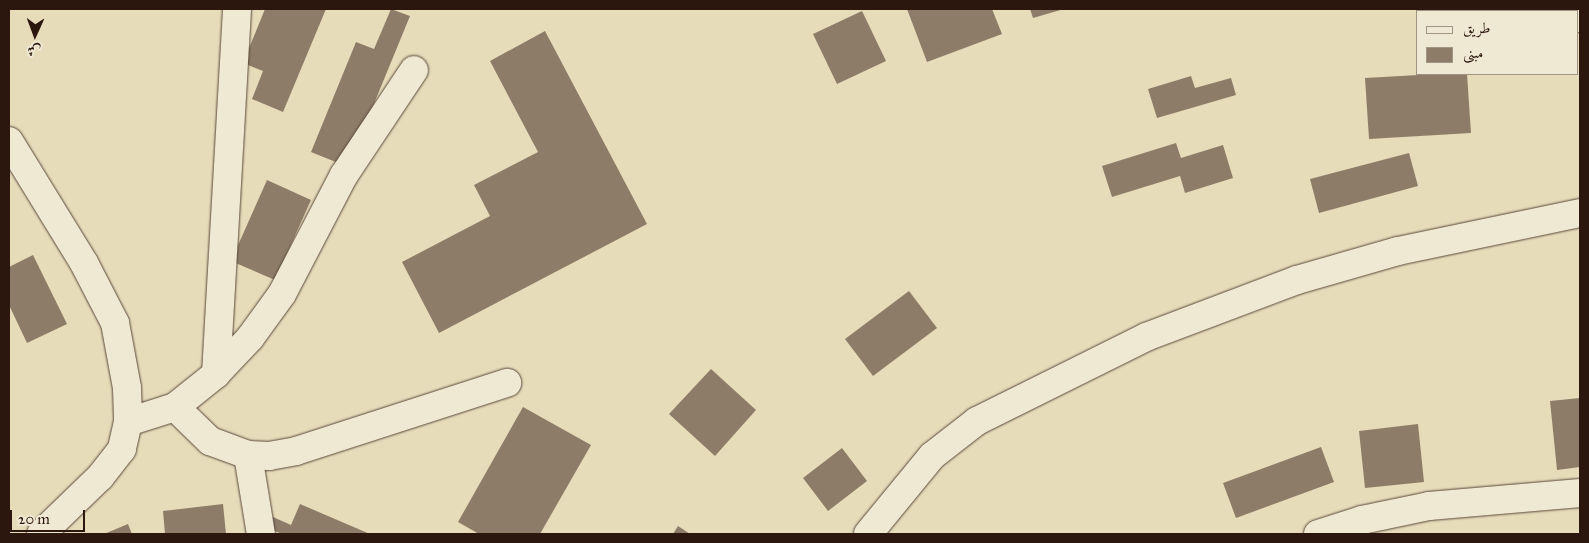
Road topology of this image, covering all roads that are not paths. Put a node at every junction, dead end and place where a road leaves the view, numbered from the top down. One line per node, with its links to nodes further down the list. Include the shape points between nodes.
1 (237, 9): 5 (street)
2 (414, 70): 5 (street, via 344,175 282,294 250,338)
3 (9, 141): 8 (street, via 84,263 115,323 128,388)
4 (1580, 213): 13 (street, via 1398,251 1297,280 1146,337 977,421 932,456)
5 (216, 374): 7 (street)
6 (506, 383): 9 (street, via 296,452)
7 (175, 407): 8 (street); 9 (street, via 210,441)
8 (128, 422): 11 (street, via 122,449 100,477)
9 (248, 455): 12 (street)
10 (1580, 493): 14 (street, via 1429,506 1362,520)
11 (41, 534)
12 (261, 534)
13 (868, 534)
14 (1318, 534)

